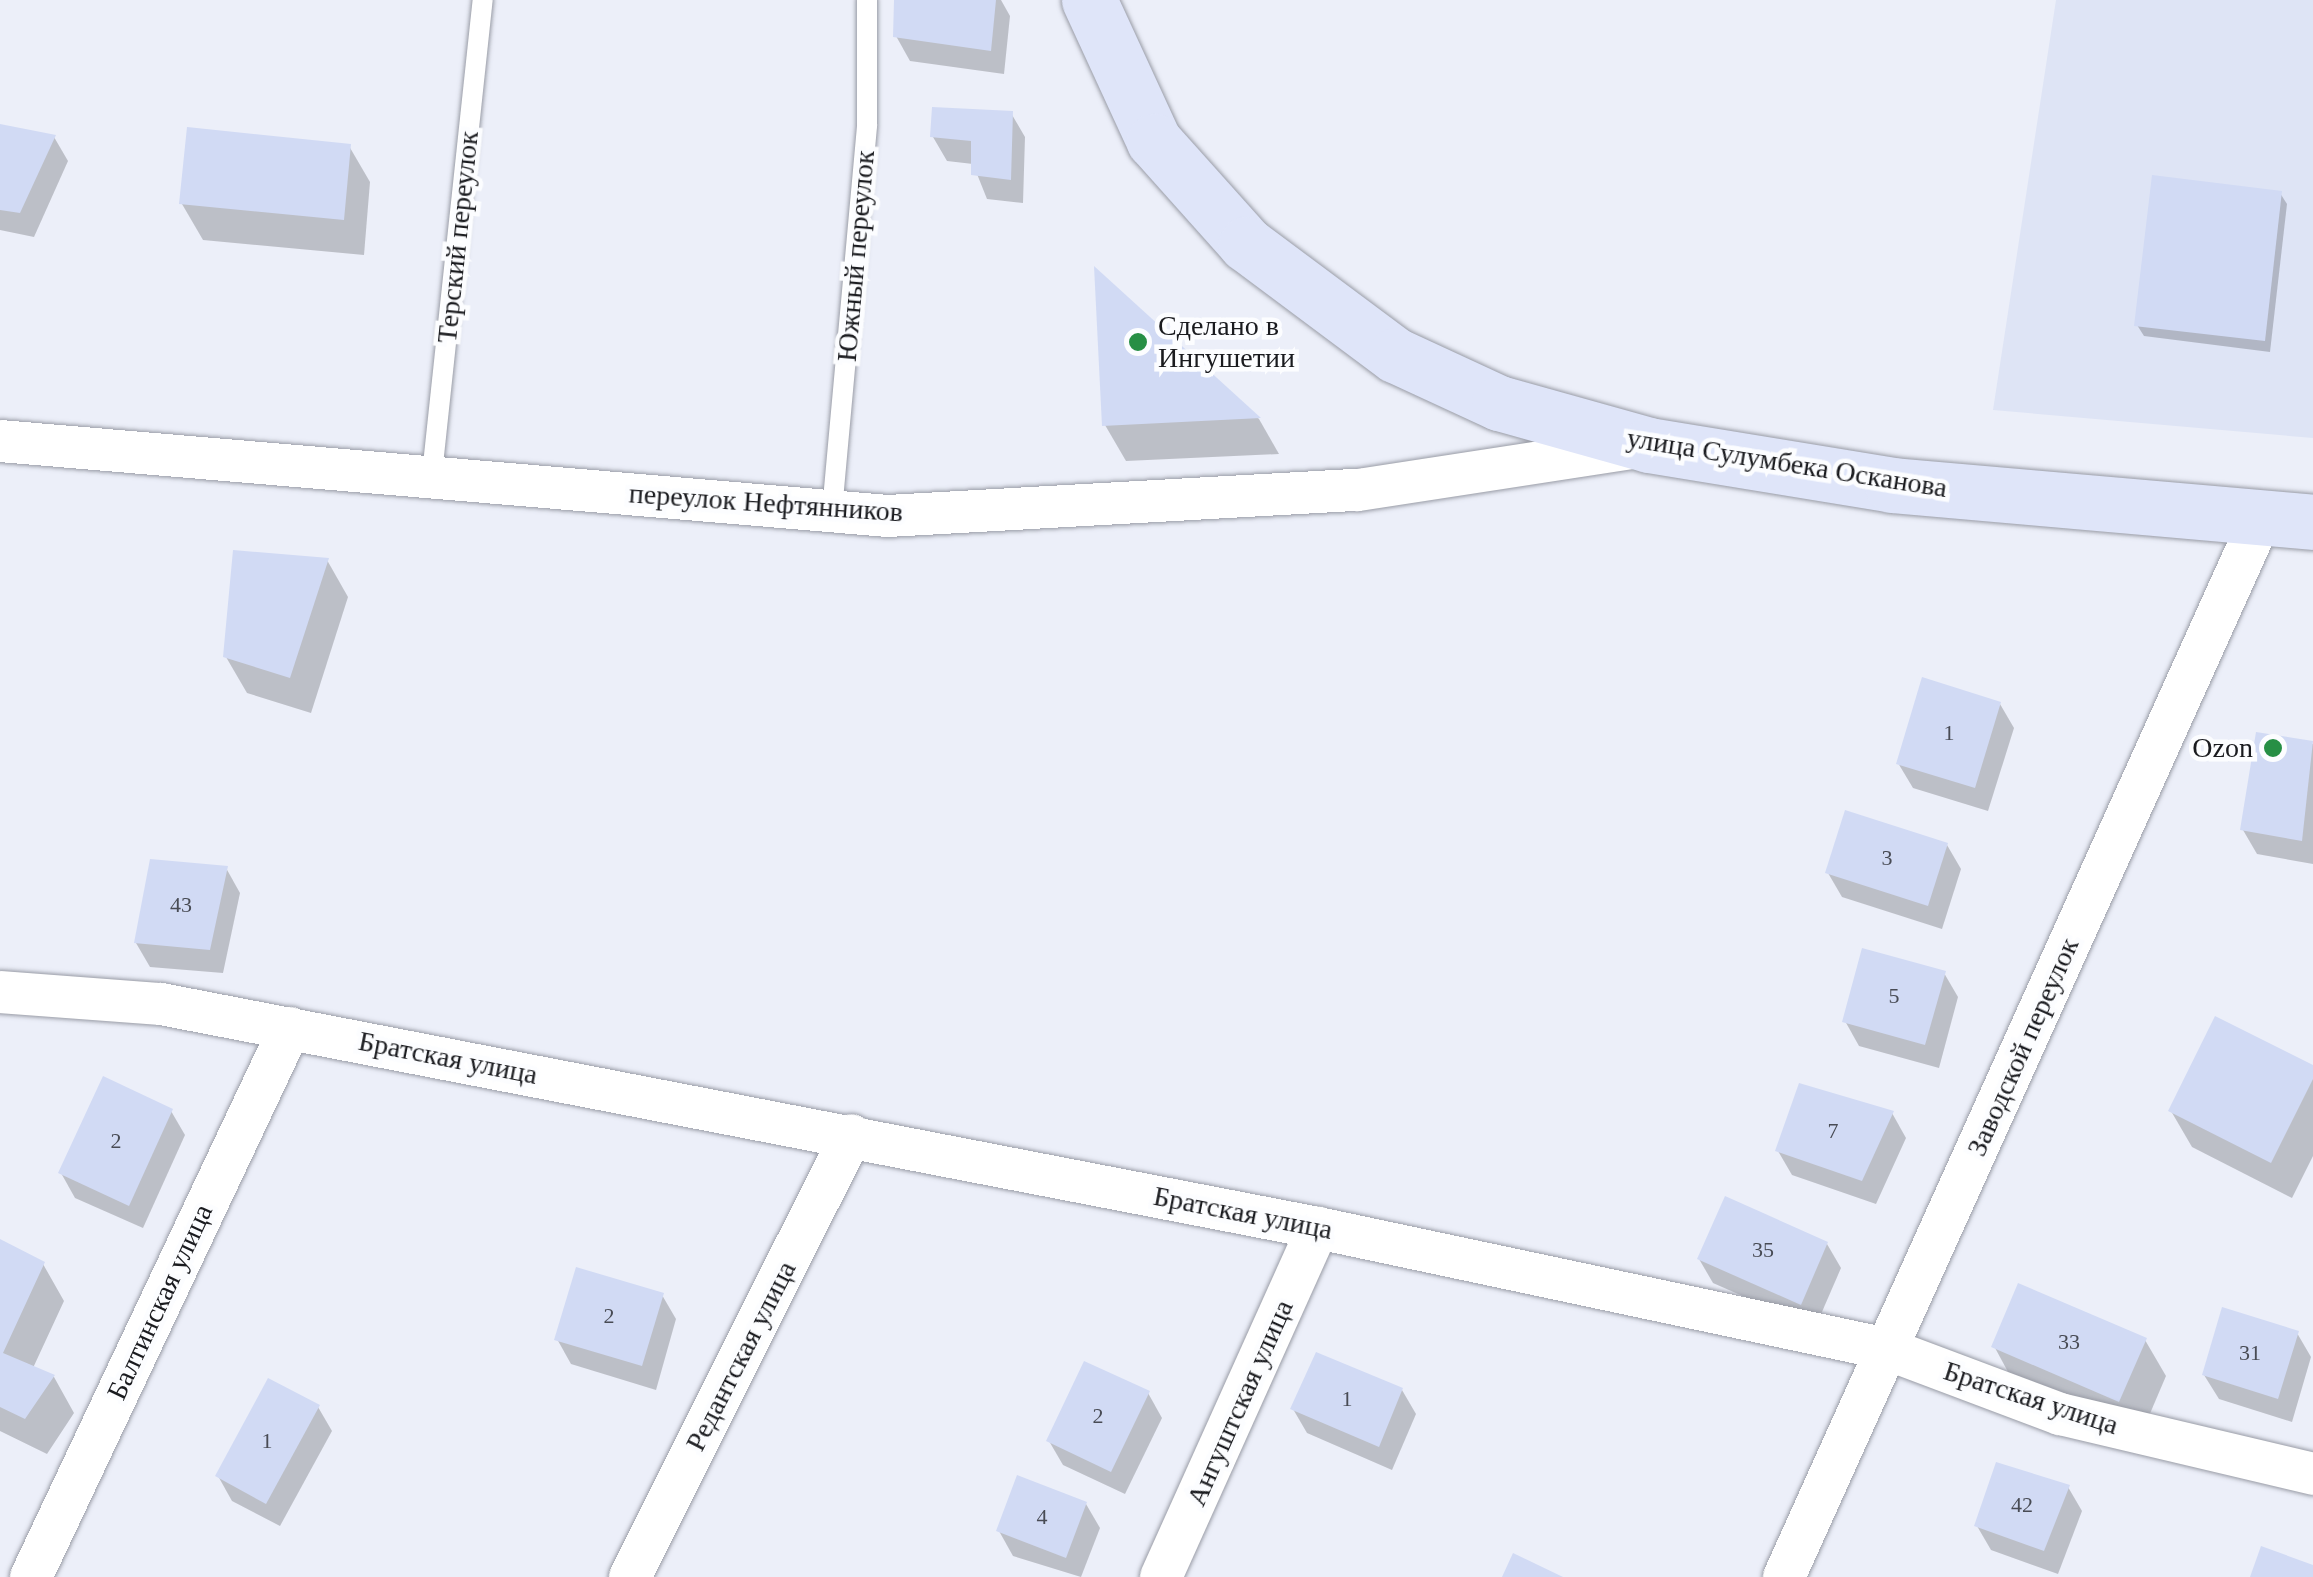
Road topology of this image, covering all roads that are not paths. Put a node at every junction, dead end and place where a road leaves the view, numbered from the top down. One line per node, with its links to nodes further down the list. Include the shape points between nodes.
1 (483, 0): 6 (lane, Терский переулок)
2 (866, 0): 7 (lane, Южный переулок, via 868,126)
3 (1089, 0): 5 (main road, улица Сулумбека Осканова, via 1154,141 1246,244 1314,300 1394,355 1499,403)
4 (0, 441): 6 (street, переулок Нефтянников)
5 (1649, 446): 7 (street, переулок Нефтянников, via 1358,490 888,516); 8 (main road, улица Сулумбека Осканова, via 1892,485)
6 (432, 474): 7 (street, переулок Нефтянников)
7 (832, 511)
8 (2287, 520): 13 (street, Заводской переулок)
9 (0, 992): 10 (street, Братская улица, via 161,1004)
10 (290, 1028): 11 (street, Братская улица); 15 (street, Балтинская улица)
11 (852, 1135): 12 (street, Братская улица); 16 (street, Редантская улица)
12 (1318, 1228): 13 (street, Братская улица); 17 (street, Ангуштская улица)
13 (1887, 1349): 14 (street, Братская улица, via 2060,1414); 18 (street, Заводской переулок)
14 (2313, 1474)
15 (31, 1577)
16 (630, 1577)
17 (1162, 1577)
18 (1784, 1577)

